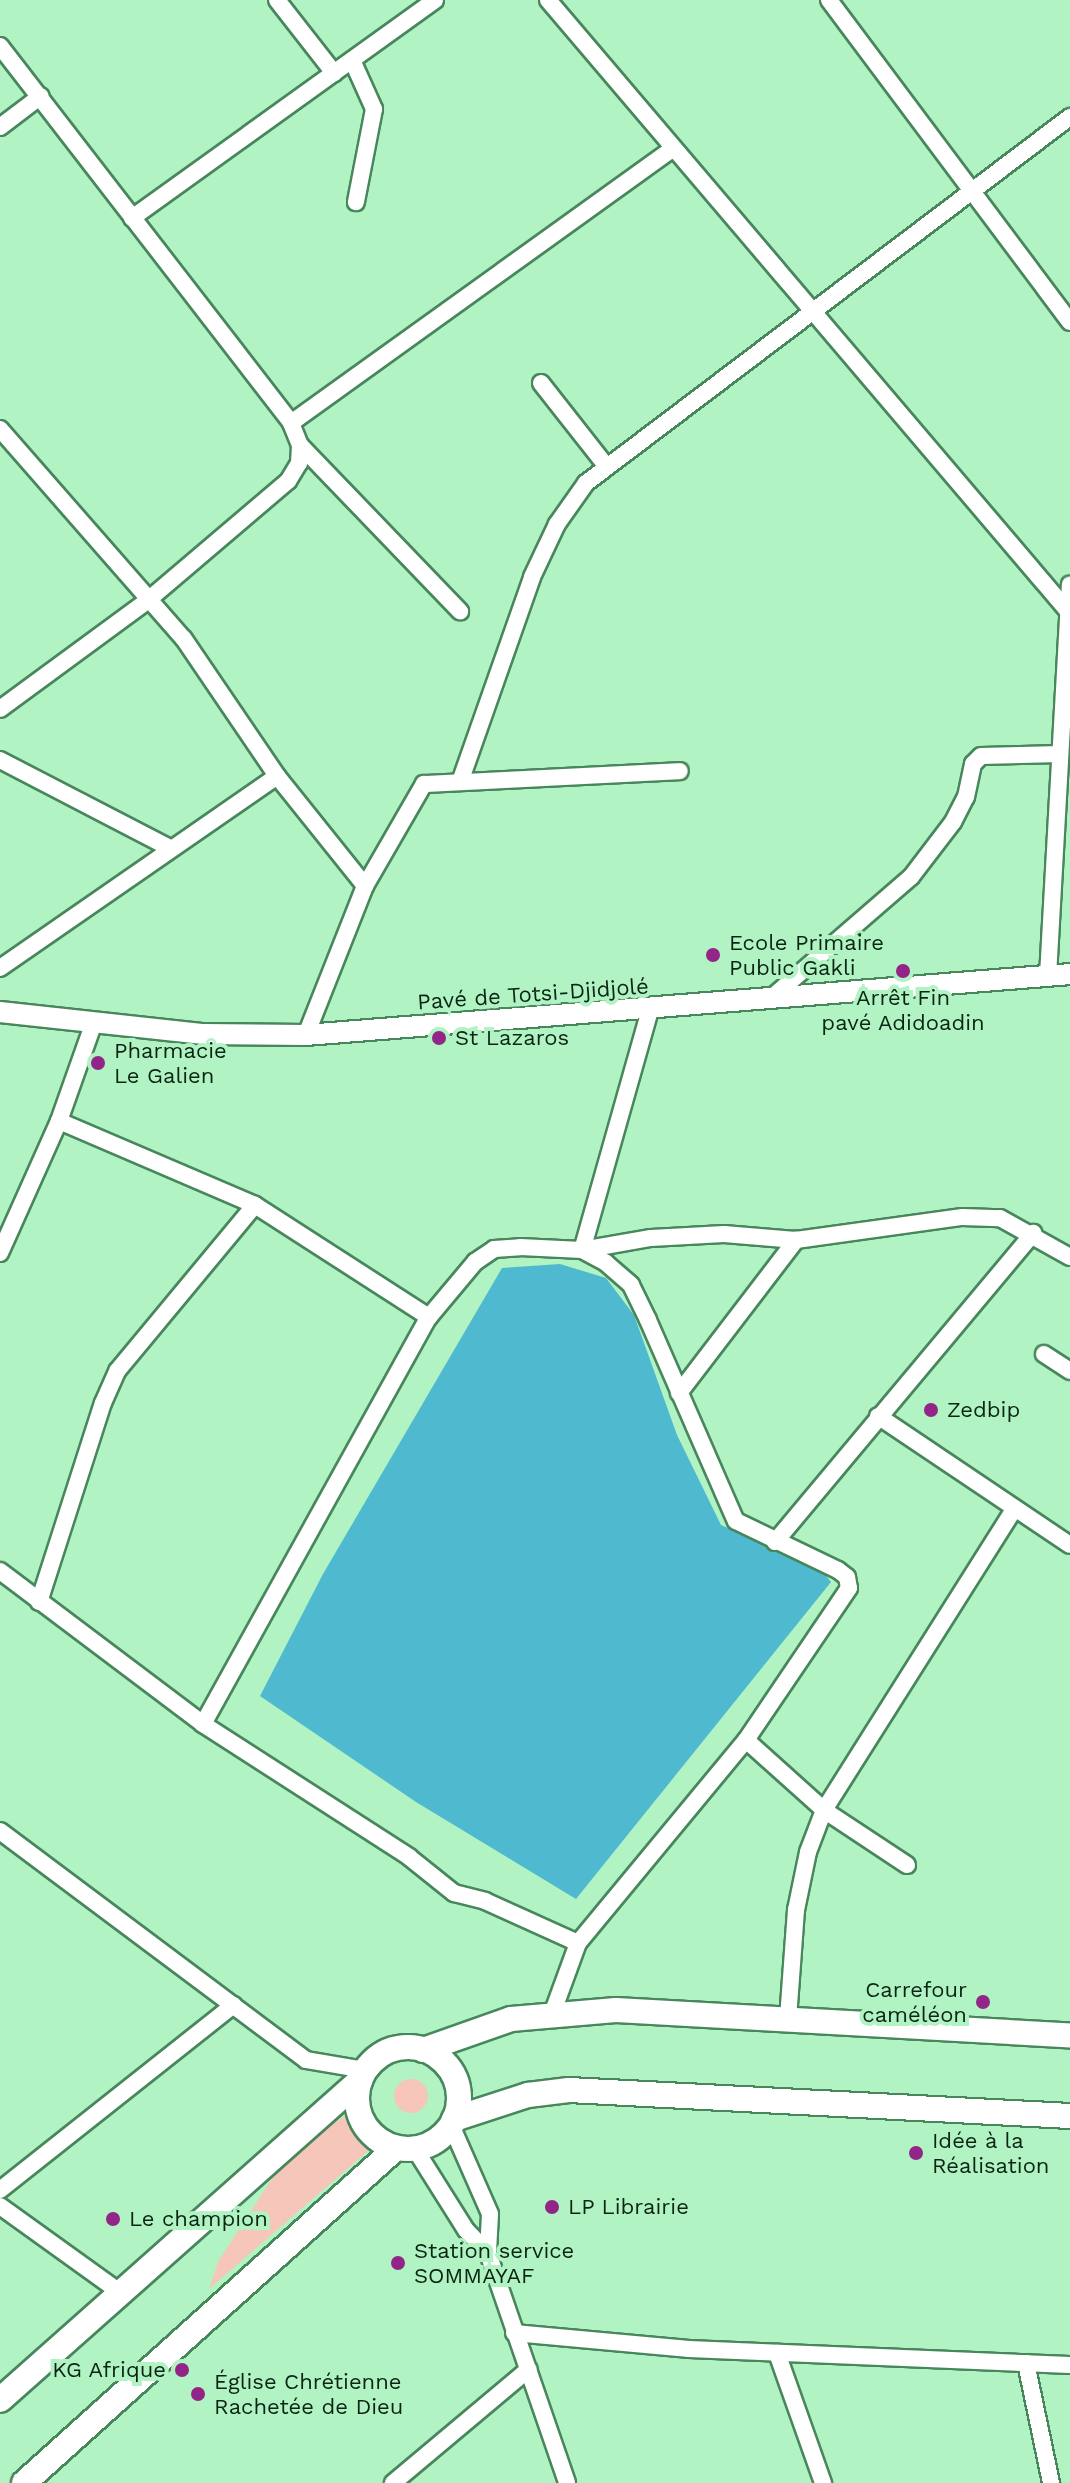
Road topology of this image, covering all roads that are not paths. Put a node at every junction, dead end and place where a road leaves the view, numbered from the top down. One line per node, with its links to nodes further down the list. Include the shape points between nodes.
1 (277, 0): 7 (street)
2 (435, 0): 6 (street)
3 (548, 0): 11 (street)
4 (829, 0): 12 (street)
5 (0, 46): 8 (street)
6 (352, 60): 7 (street); 13 (street, via 374,109)
7 (334, 73): 14 (street)
8 (41, 96): 10 (street); 14 (street)
9 (1070, 117): 12 (street)
10 (0, 127)
11 (672, 149): 15 (street); 18 (street)
12 (971, 187): 15 (street); 16 (street)
13 (356, 202)
14 (132, 218): 18 (street)
15 (812, 307): 21 (street); 24 (street)
16 (1070, 322)
17 (541, 383): 21 (street)
18 (291, 423): 20 (street)
19 (0, 429): 23 (street)
20 (300, 445): 23 (street, via 299,463 288,481); 25 (street)
21 (607, 467): 31 (street, via 586,483 557,524 532,577)
22 (1070, 585): 24 (street)
23 (147, 601): 26 (street); 30 (street, via 184,639)
24 (1067, 610): 27 (street)
25 (460, 611)
26 (0, 709)
27 (1060, 754): 36 (street); 37 (street, via 981,756 973,764 966,797 953,822 911,877)
28 (0, 760): 32 (street)
29 (680, 771): 31 (street)
30 (277, 776): 32 (street); 33 (street)
31 (460, 782): 33 (street, via 424,784)
32 (170, 848): 34 (street)
33 (365, 886): 41 (street)
34 (0, 968)
35 (1070, 974): 36 (street, Pavé de Totsi-Djidjolé)
36 (1048, 976): 37 (street, Pavé de Totsi-Djidjolé)
37 (769, 1000): 38 (street, Pavé de Totsi-Djidjolé)
38 (650, 1010): 41 (street, Pavé de Totsi-Djidjolé); 46 (street)
39 (0, 1012): 40 (street, Pavé de Totsi-Djidjolé)
40 (94, 1022): 41 (street, Pavé de Totsi-Djidjolé, via 204,1034); 42 (street)
41 (306, 1035)
42 (59, 1121): 43 (street); 47 (street)
43 (255, 1205): 49 (street); 58 (street, via 118,1370)
44 (1033, 1233): 45 (street, via 1000,1218 962,1217); 48 (street); 53 (street)
45 (796, 1240): 46 (street, via 695,1236); 52 (street)
46 (582, 1250): 49 (street, via 494,1249 475,1262); 52 (street, via 631,1285)
47 (0, 1253)
48 (1070, 1257)
49 (429, 1317): 59 (street)
50 (1044, 1354): 51 (street)
51 (1070, 1371)
52 (679, 1393): 55 (street, via 736,1521)
53 (878, 1416): 54 (street); 55 (street)
54 (1014, 1509): 56 (street); 61 (street)
55 (775, 1542): 60 (street, via 838,1570 849,1588)
56 (1070, 1545)
57 (0, 1571): 58 (street)
58 (39, 1602): 59 (street)
59 (203, 1724): 64 (street, via 409,1857 454,1893 485,1901)
60 (746, 1740): 61 (street); 64 (street)
61 (824, 1810): 63 (street); 67 (street, via 808,1852 796,1910)
62 (0, 1831): 65 (street)
63 (907, 1865)
64 (578, 1943): 66 (street)
65 (233, 2005): 70 (street, via 306,2060); 74 (street)
66 (552, 2014): 67 (main road, via 616,2010); 69 (main road, via 473,2029)
67 (788, 2018): 68 (main road)
68 (1070, 2035)
69 (423, 2050): 70 (main road, via 391,2050); 72 (main road, via 450,2070 457,2085)
70 (363, 2075): 73 (main road, via 358,2105 366,2128); 77 (main road)
71 (1070, 2116): 72 (main road, via 569,2090 528,2095)
72 (453, 2122): 73 (main road, via 442,2137); 76 (street, via 490,2214)
73 (406, 2148): 76 (street); 84 (main road)
74 (0, 2190)
75 (0, 2206): 77 (street)
76 (488, 2253): 78 (street)
77 (121, 2293): 83 (main road)
78 (514, 2333): 79 (street); 82 (street)
79 (777, 2353): 80 (street); 87 (street)
80 (1026, 2363): 81 (street); 88 (street)
81 (1070, 2365)
82 (529, 2369): 85 (street); 86 (street)
83 (0, 2400)
84 (24, 2483)
85 (393, 2483)
86 (567, 2483)
87 (823, 2483)
88 (1051, 2483)

